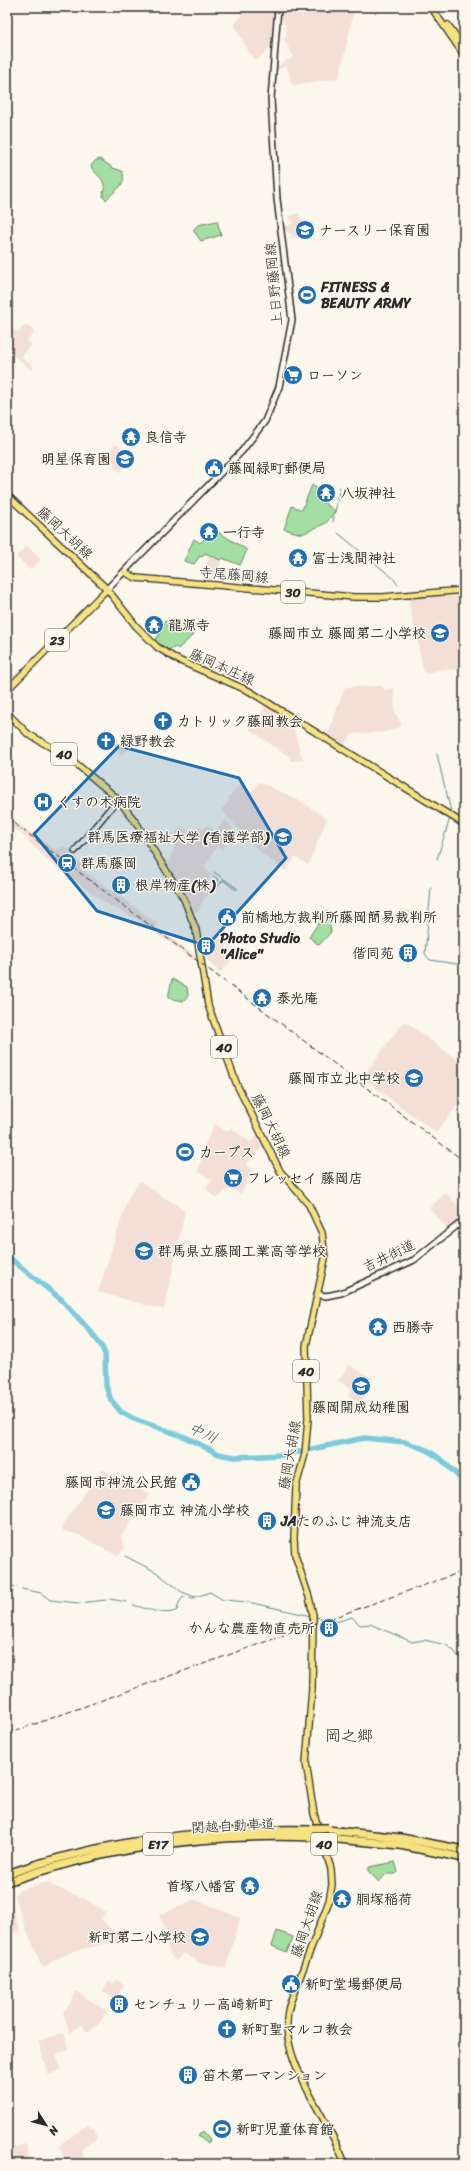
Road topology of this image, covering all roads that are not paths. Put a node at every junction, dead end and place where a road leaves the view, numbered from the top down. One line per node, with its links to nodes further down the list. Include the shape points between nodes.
1 (278, 7): 7 (main road, 上日野藤岡線, via 271,99 277,199 292,320 279,387 268,415 253,438)
2 (431, 7): 5 (main road)
3 (436, 7): 4 (main road)
4 (464, 48)
5 (464, 55)
6 (7, 495): 8 (main road, 藤岡大胡線)
7 (124, 572): 8 (main road, 上日野藤岡線); 9 (main road, 寺尾藤岡線 / 30, via 132,578 354,597)
8 (107, 589): 10 (main road, 23); 13 (main road, 藤岡本庄線, via 136,626 164,652 248,691)
9 (464, 590)
10 (7, 690)
11 (7, 713): 12 (main road, 藤岡大胡線 / 40, via 28,734 68,757)
12 (118, 799): 14 (main road); 16 (main road, 藤岡大胡線 / 40, via 137,824 189,909 196,930 208,1005 237,1085 280,1171 309,1205 317,1219 325,1251)
13 (464, 824)
14 (75, 851)
15 (464, 1220): 16 (main road, 吉井街道, via 414,1260 341,1293 326,1296)
16 (317, 1294): 25 (main road, 藤岡大胡線 / 40, via 306,1346 308,1420 305,1450 296,1486 294,1538 295,1555 313,1615 312,1689 306,1763 314,1814 330,1865 332,1885 329,1901 290,2003 287,2018 298,2072 338,2143)
17 (313, 1832): 18 (highway, 関越自動車道 / E17, bridge); 23 (highway, 関越自動車道 / E17, via 280,1829 222,1831 149,1838 76,1854); 24 (highway, 関越自動車道 / E17, via 150,1846 78,1860)
18 (328, 1832): 19 (highway, 関越自動車道 / E17); 20 (highway, 関越自動車道 / E17, via 394,1837)
19 (373, 1842): 21 (highway, 関越自動車道 / E17); 22 (highway)
20 (464, 1849)
21 (464, 1858)
22 (464, 1862)
23 (7, 1874)
24 (7, 1882)
25 (345, 2164)

